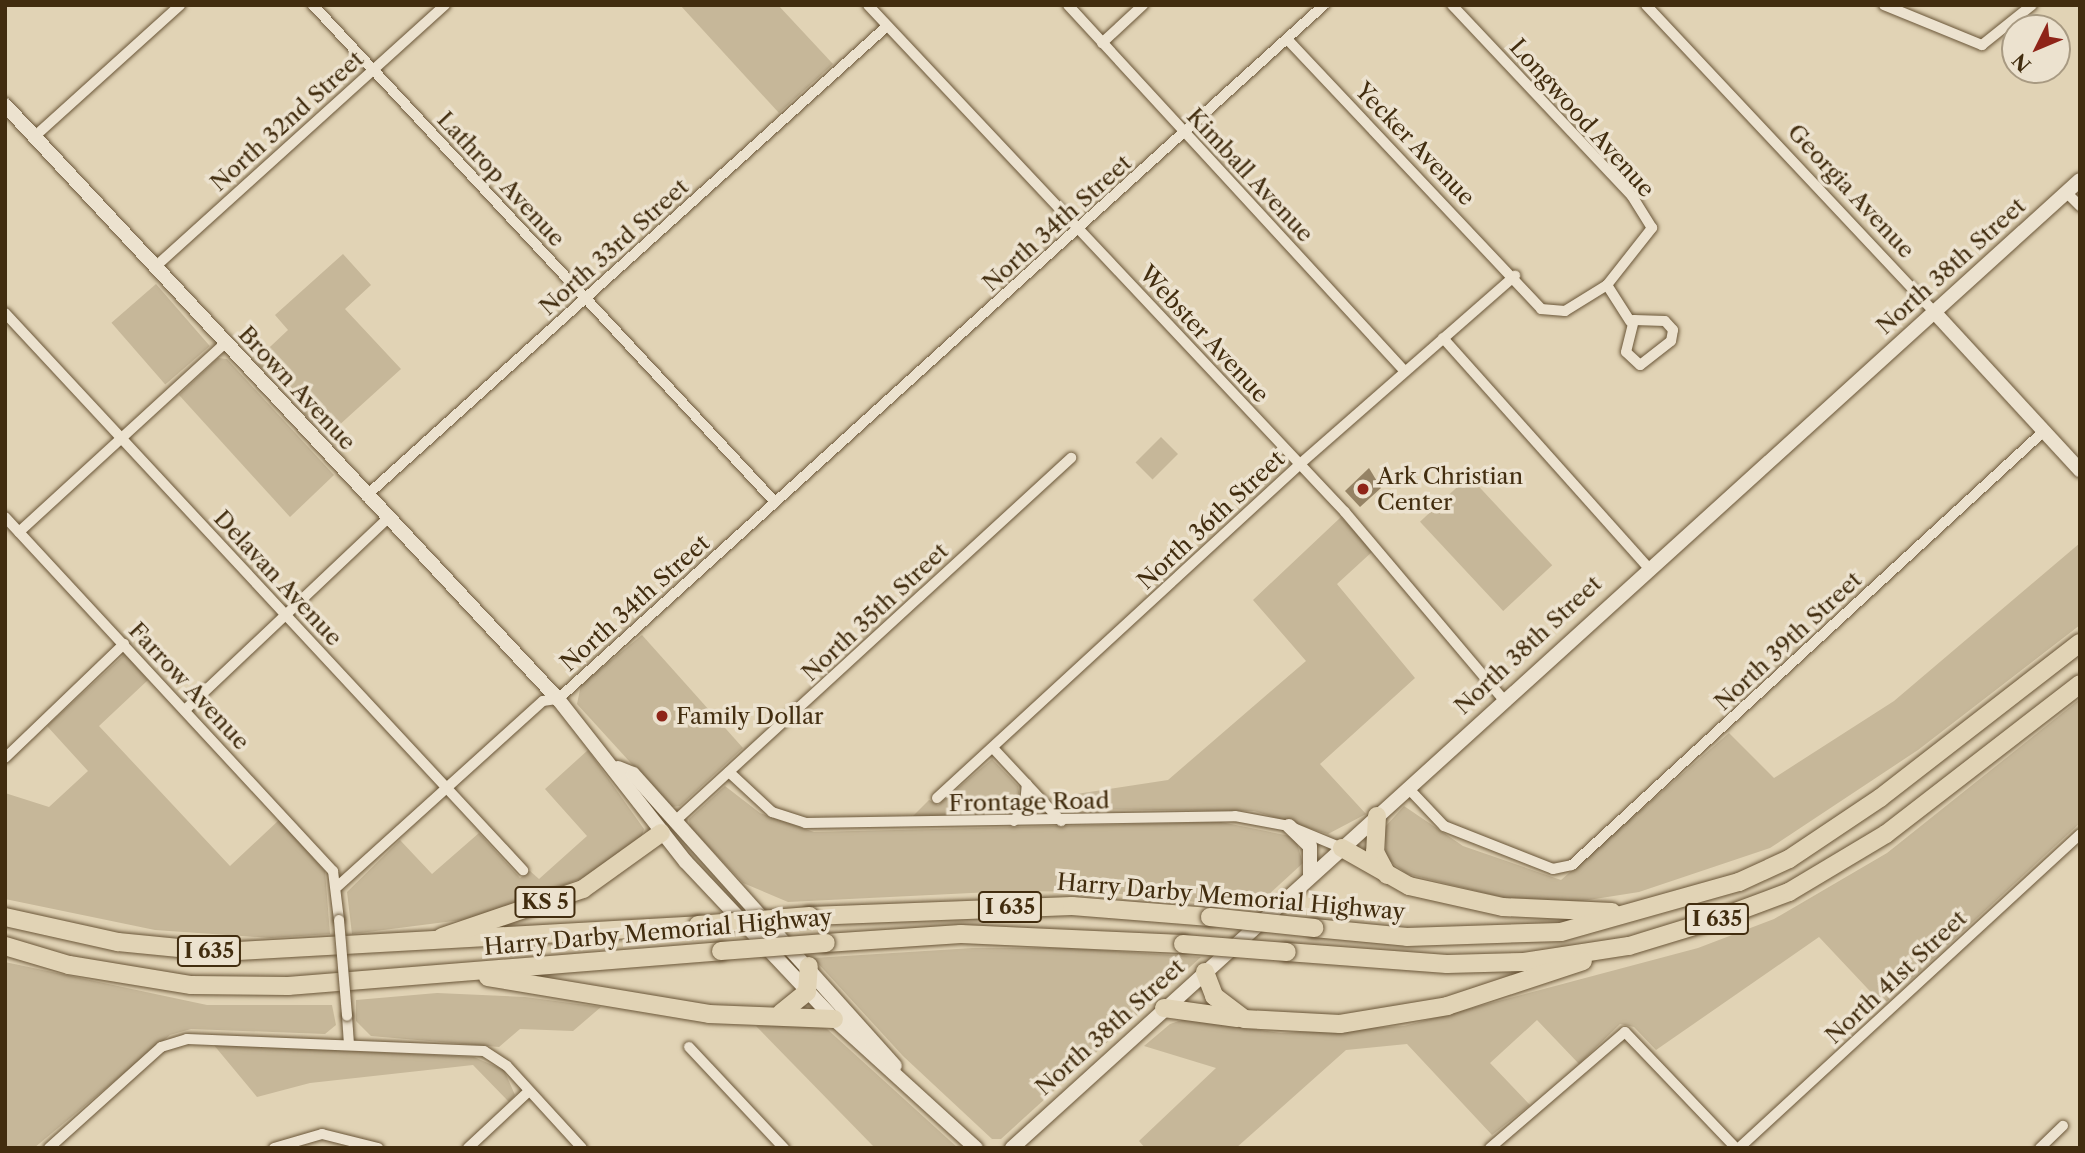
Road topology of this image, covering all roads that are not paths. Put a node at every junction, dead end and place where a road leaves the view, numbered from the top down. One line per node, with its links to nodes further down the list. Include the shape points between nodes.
1 (180, 5): 18 (street)
2 (313, 5): 15 (street, Lathrop Avenue)
3 (445, 5): 15 (street, North 32nd Street)
4 (867, 5): 12 (street, Webster Avenue)
5 (1068, 5): 14 (street, Kimball Avenue)
6 (1143, 5): 14 (street)
7 (1325, 5): 13 (street, North 34th Street)
8 (1452, 5): 25 (street, Longwood Avenue, via 1632,196 1652,228)
9 (1646, 5): 28 (street, Georgia Avenue)
10 (1884, 5): 11 (street, via 1982,45)
11 (2032, 5)
12 (887, 26): 22 (street, Webster Avenue); 26 (street, North 33rd Street)
13 (1287, 39): 17 (street, North 34th Street); 24 (street, Yecker Avenue)
14 (1102, 43): 17 (street, Kimball Avenue)
15 (373, 70): 23 (street, North 32nd Street); 26 (street, Lathrop Avenue)
16 (5, 105): 18 (main road, Brown Avenue)
17 (1185, 133): 22 (street, North 34th Street); 32 (street, Kimball Avenue)
18 (34, 137): 23 (main road, Brown Avenue)
19 (2080, 180): 20 (main road, North 38th Street)
20 (2066, 192): 21 (street); 28 (main road, North 38th Street)
21 (2080, 206)
22 (1079, 229): 36 (street, Webster Avenue); 39 (street, North 34th Street)
23 (155, 267): 31 (main road, Brown Avenue)
24 (1515, 276): 25 (street, Yecker Avenue, via 1541,309 1552,313); 30 (street, North 36th Street)
25 (1607, 285): 29 (street)
26 (586, 299): 38 (street, North 33rd Street); 39 (street, Lathrop Avenue)
27 (5, 313): 34 (street, Delavan Avenue)
28 (1935, 313): 33 (main road, Georgia Avenue); 43 (main road, North 38th Street)
29 (1630, 321): 29 (street, via 1630,362 1650,360 1671,341 1674,330 1665,321)
30 (1443, 338): 32 (street, North 36th Street); 43 (street)
31 (225, 343): 34 (street); 38 (main road, Brown Avenue)
32 (1404, 370): 36 (street, North 36th Street)
33 (2044, 431): 37 (main road, Georgia Avenue); 56 (street, North 39th Street, via 1572,865 1553,869 1444,826)
34 (121, 438): 42 (street); 44 (street, Delavan Avenue)
35 (1071, 458): 53 (street, North 35th Street)
36 (1300, 464): 48 (street, Webster Avenue); 51 (street, North 36th Street)
37 (2080, 470)
38 (366, 496): 41 (main road, Brown Avenue)
39 (775, 502): 49 (street, North 34th Street)
40 (5, 517): 42 (street, Farrow Avenue)
41 (388, 519): 44 (street); 49 (main road, Brown Avenue)
42 (19, 532): 46 (street, Farrow Avenue)
43 (1647, 566): 48 (main road, North 38th Street)
44 (286, 614): 50 (street); 55 (street, Delavan Avenue)
45 (2080, 643): 69 (highway, Harry Darby Memorial Highway / I 635, via 1880,798 1789,859)
46 (124, 644): 50 (street, Farrow Avenue); 52 (street)
47 (2080, 684): 73 (highway, Harry Darby Memorial Highway / I 635, via 1885,834 1789,892)
48 (1502, 698): 56 (main road, North 38th Street)
49 (558, 699): 55 (street, North 34th Street, via 543,701); 62 (main road, Brown Avenue)
50 (185, 710): 68 (street, Farrow Avenue, via 326,864)
51 (993, 748): 54 (street); 57 (street, North 36th Street)
52 (5, 758)
53 (729, 772): 59 (street, Frontage Road, via 772,812 805,823); 62 (street, North 35th Street)
54 (1027, 784): 59 (street, via 1025,805); 60 (street)
55 (447, 787): 65 (street, Delavan Avenue); 68 (street, North 34th Street)
56 (1409, 789): 58 (main road, North 38th Street)
57 (937, 798)
58 (1377, 816): 64 (main road, North 38th Street); 66 (highway, via 1375,852)
59 (1014, 821): 60 (street, Frontage Road)
60 (1062, 821): 61 (street, Frontage Road, via 1235,816)
61 (1289, 827): 64 (street, Frontage Road); 67 (main road, via 1310,846)
62 (667, 828): 71 (highway, KS 5, via 583,889); 74 (main road); 77 (main road)
63 (2080, 834): 96 (street, North 41st Street)
64 (1342, 848): 66 (highway); 67 (main road, North 38th Street)
65 (523, 870)
66 (1387, 875): 69 (highway, via 1503,907)
67 (1310, 877): 75 (main road, North 38th Street)
68 (338, 886): 82 (street, bridge)
69 (1647, 911): 71 (highway, Harry Darby Memorial Highway / I 635, bridge, via 1561,932 1475,938 1072,906 810,916)
70 (5, 916): 71 (highway, Harry Darby Memorial Highway / I 635, via 118,942 220,952)
71 (417, 945)
72 (5, 946): 76 (highway, Harry Darby Memorial Highway / I 635, via 69,965 191,985 288,986)
73 (1629, 946): 76 (highway, Harry Darby Memorial Highway / I 635, bridge, via 1524,962 1447,964 974,934); 81 (highway, via 1408,1014 1340,1024)
74 (809, 966): 77 (highway); 84 (main road)
75 (1205, 972): 78 (main road, North 38th Street); 81 (highway, via 1214,996)
76 (461, 973): 79 (highway, via 709,1014)
77 (807, 992): 79 (highway); 80 (main road)
78 (1164, 1009): 81 (highway); 94 (main road, North 38th Street)
79 (781, 1013): 80 (highway)
80 (834, 1019): 84 (main road)
81 (1244, 1019)
82 (349, 1045): 85 (street, via 484,1051); 87 (street, via 171,1043)
83 (688, 1047): 92 (street)
84 (902, 1075): 93 (main road)
85 (529, 1091): 90 (street); 91 (street)
86 (2063, 1126): 97 (street)
87 (49, 1148)
88 (274, 1148): 89 (street, via 322,1134)
89 (378, 1148)
90 (468, 1148)
91 (582, 1148)
92 (784, 1148)
93 (976, 1148)
94 (1012, 1148)
95 (1490, 1148): 96 (street, via 1625,1032)
96 (1737, 1148)
97 (2040, 1148)

